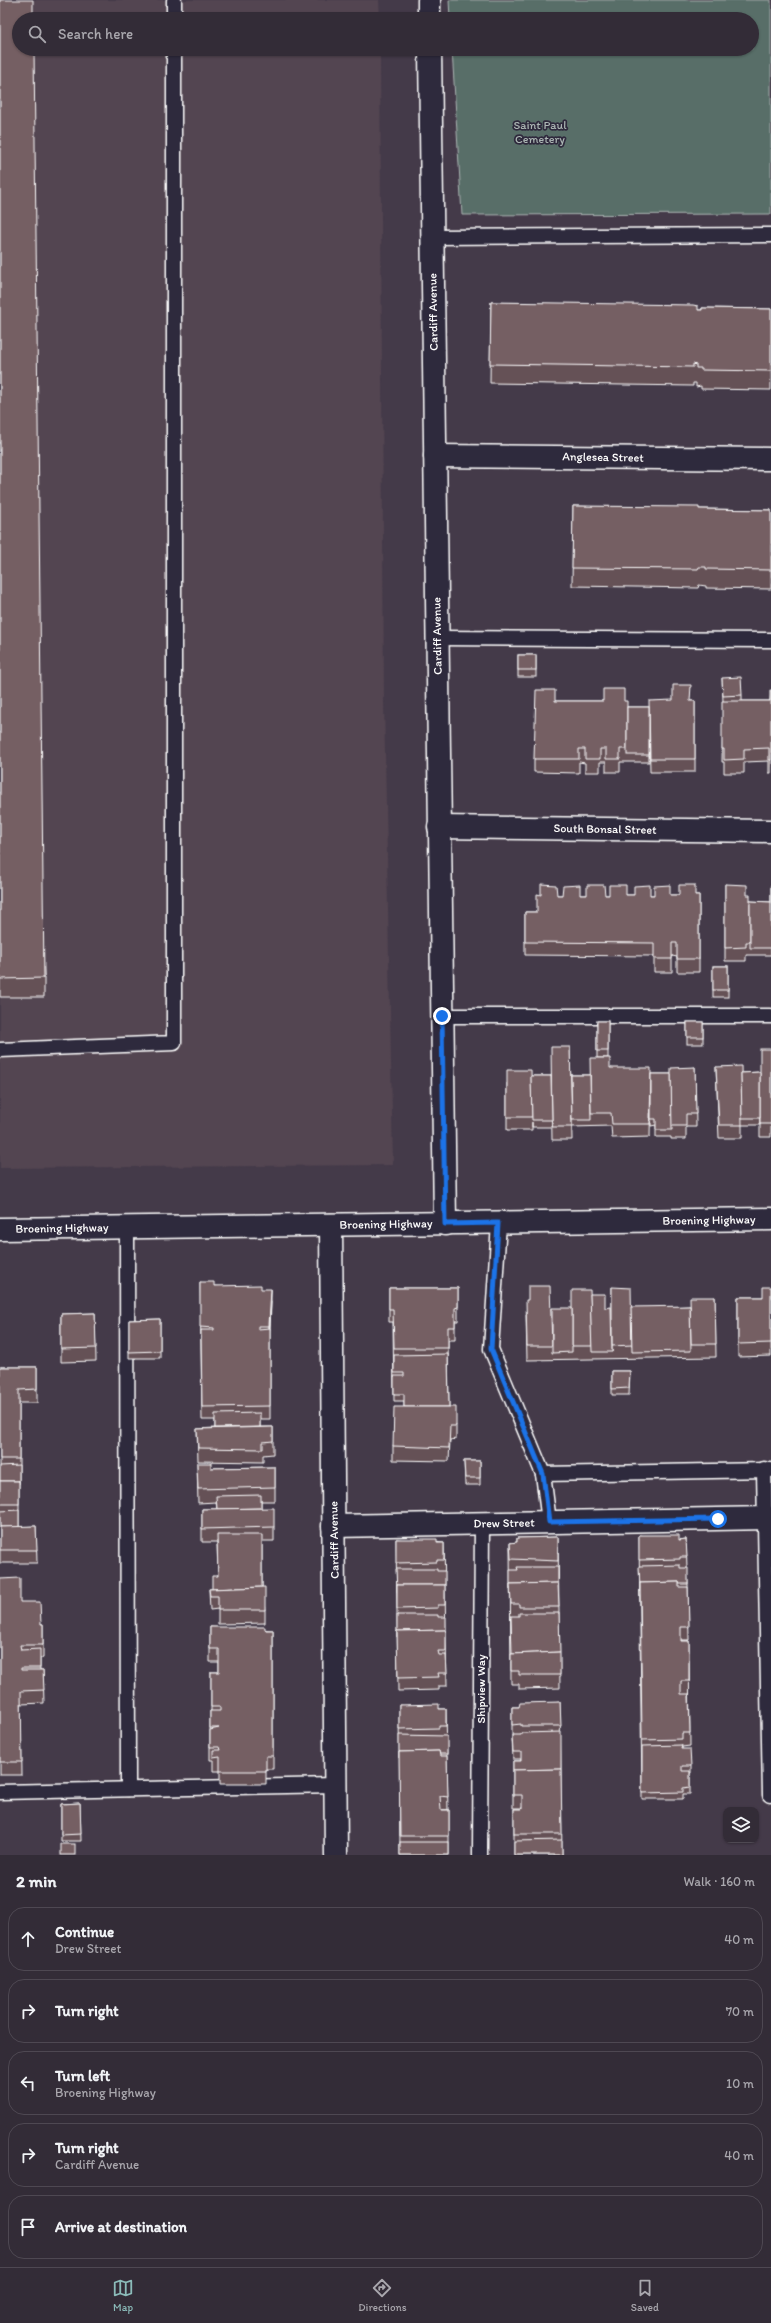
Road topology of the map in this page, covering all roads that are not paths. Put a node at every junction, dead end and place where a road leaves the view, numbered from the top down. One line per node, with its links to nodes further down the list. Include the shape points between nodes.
1 (174, 0): 3 (lane)
2 (429, 0): 4 (street)
3 (174, 12)
4 (430, 12)
5 (174, 56): 17 (lane, via 174,1043)
6 (430, 56): 8 (street, Cardiff Avenue)
7 (771, 235): 8 (lane)
8 (432, 237): 9 (street, Cardiff Avenue)
9 (435, 456): 10 (street, Anglesea Street); 11 (street, Cardiff Avenue)
10 (771, 459)
11 (437, 638): 12 (lane); 13 (street, Cardiff Avenue)
12 (771, 640)
13 (440, 828): 14 (street, South Bonsal Street); 15 (street, Cardiff Avenue)
14 (771, 831)
15 (442, 1016): 16 (lane); 20 (street, Cardiff Avenue)
16 (771, 1016)
17 (0, 1050)
18 (771, 1219): 19 (street, Broening Highway)
19 (498, 1223): 20 (street, Broening Highway); 25 (lane, via 491,1349)
20 (445, 1224): 21 (street, Broening Highway)
21 (330, 1225): 22 (street, Broening Highway); 29 (street, Cardiff Avenue)
22 (127, 1228): 23 (street, Broening Highway); 31 (lane)
23 (0, 1229)
24 (768, 1469): 25 (lane); 26 (lane)
25 (543, 1474): 27 (lane)
26 (768, 1518): 27 (street, Drew Street); 33 (lane)
27 (549, 1522): 28 (street, Drew Street)
28 (482, 1523): 29 (street, Drew Street); 35 (lane, Shipview Way)
29 (333, 1526): 30 (street, Cardiff Avenue)
30 (336, 1785): 31 (lane); 34 (street, Cardiff Avenue)
31 (128, 1789): 32 (lane)
32 (0, 1792)
33 (770, 1795)
34 (336, 1855)
35 (480, 1855)

